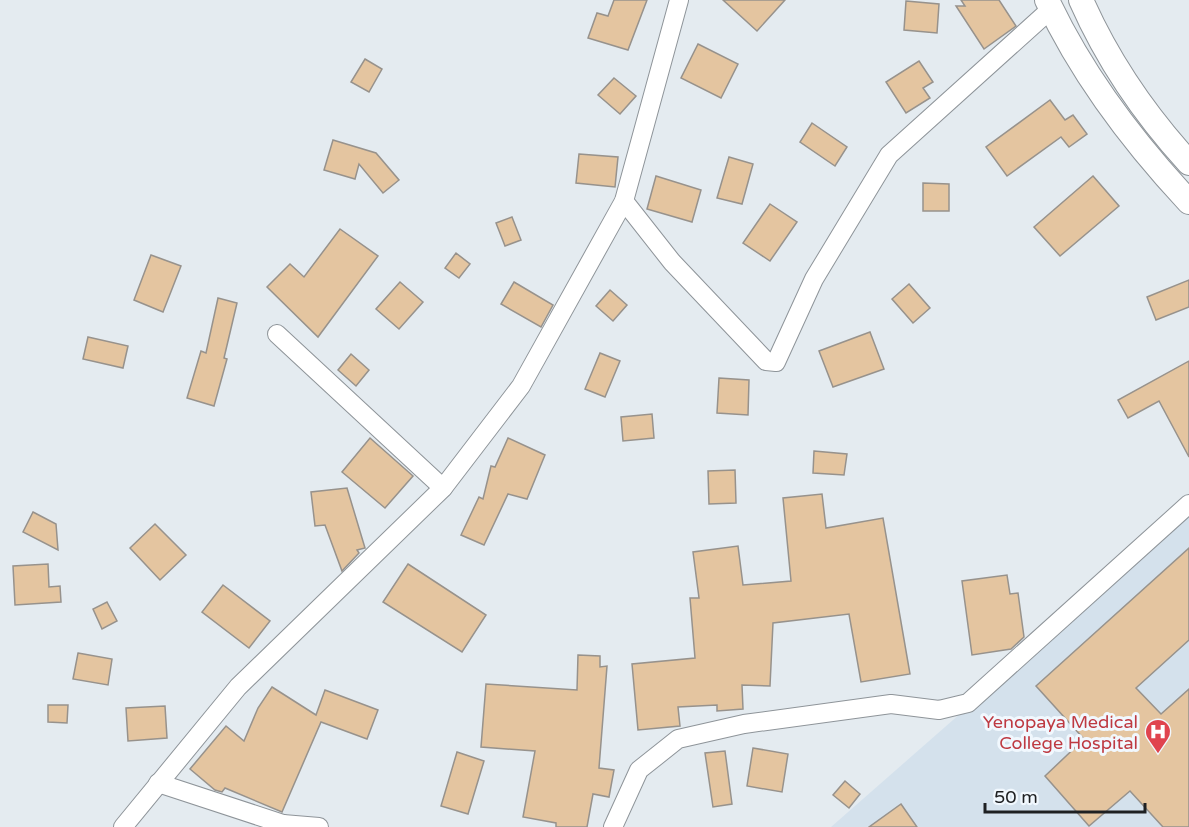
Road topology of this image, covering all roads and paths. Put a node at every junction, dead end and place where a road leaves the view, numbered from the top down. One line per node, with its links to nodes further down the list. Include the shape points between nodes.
1 (679, 0): 5 (street)
2 (1081, 0): 4 (main road, via 1092,25 1158,129)
3 (1049, 5): 5 (street, via 889,155 814,279 776,362 766,362 672,262); 6 (main road, via 1085,69 1140,149)
4 (1189, 163)
5 (624, 201): 8 (street, via 521,386)
6 (1189, 202)
7 (277, 334): 8 (street)
8 (442, 488): 10 (street, via 238,687)
9 (1189, 504): 14 (street, via 968,703 939,710 891,704 744,724 678,740 639,770)
10 (158, 783): 11 (street); 12 (street)
11 (282, 825): 13 (street)
12 (123, 827)
13 (319, 827)
14 (613, 827)

